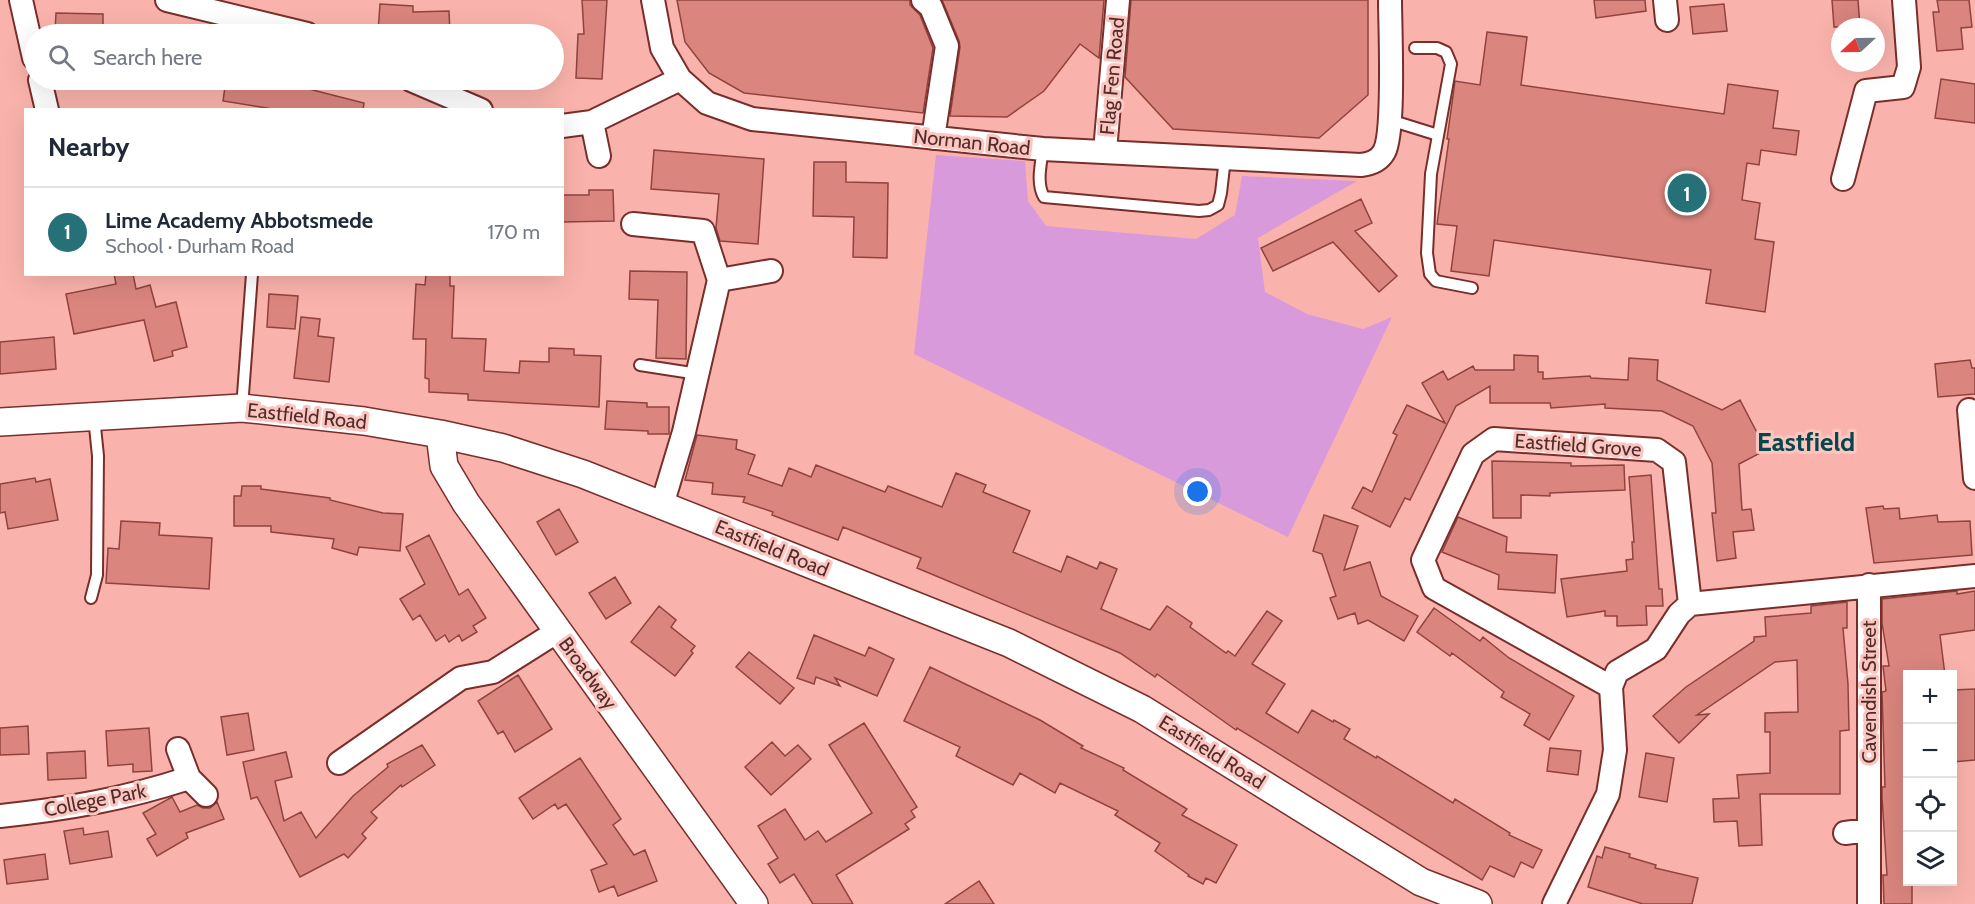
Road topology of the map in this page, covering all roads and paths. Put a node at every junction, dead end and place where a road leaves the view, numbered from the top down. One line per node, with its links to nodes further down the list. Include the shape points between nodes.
1 (21, 0): 8 (street)
2 (167, 0): 9 (street)
3 (653, 0): 11 (street, Norman Road, via 662,48)
4 (923, 0): 20 (street, via 931,7 946,46)
5 (1118, 0): 22 (street, Flag Fen Road)
6 (1390, 0): 16 (street)
7 (1904, 0): 25 (street, via 1909,67 1903,87 1866,91)
8 (26, 24)
9 (267, 24)
10 (1415, 48): 19 (lane, via 1437,48 1450,58)
11 (680, 80): 17 (street); 20 (street, Norman Road, via 707,103 752,119)
12 (42, 90): 14 (street)
13 (434, 90): 15 (street)
14 (47, 108)
15 (476, 108)
16 (1390, 120): 19 (lane); 24 (street, Norman Road, via 1386,147 1373,163)
17 (592, 122): 18 (street); 23 (street)
18 (564, 126)
19 (1438, 135): 30 (lane, via 1431,174 1427,252 1430,274 1436,281)
20 (933, 138): 21 (street, Norman Road)
21 (1043, 149): 22 (street, Norman Road); 24 (lane, via 1040,179 1044,197 1199,211 1218,205)
22 (1106, 151): 24 (street, Norman Road)
23 (600, 157)
24 (1226, 158)
25 (1843, 179)
26 (633, 224): 29 (street, via 703,231)
27 (771, 271): 29 (street)
28 (252, 276): 33 (lane)
29 (719, 280): 32 (street)
30 (1472, 288)
31 (640, 365): 32 (lane)
32 (698, 374): 39 (street)
33 (242, 408): 35 (street, Eastfield Road); 37 (street, Eastfield Road)
34 (1969, 410): 38 (street)
35 (94, 417): 36 (street, Eastfield Road); 42 (lane, via 98,456 97,575)
36 (0, 422)
37 (440, 434): 39 (street, Eastfield Road, via 515,452); 44 (street, Broadway, via 444,466)
38 (1975, 478)
39 (662, 505): 54 (street, Eastfield Road, via 1009,643 1142,709 1421,882)
40 (1975, 576): 41 (street)
41 (1869, 585): 43 (street); 51 (street, Cavendish Street)
42 (91, 598)
43 (1690, 604): 45 (street, via 1656,649 1617,672); 45 (street, Eastfield Grove, via 1674,462 1657,450 1494,439 1473,454 1423,560 1434,588)
44 (558, 631): 47 (street, via 493,672 461,678); 53 (street, Broadway)
45 (1611, 687): 55 (street, via 1615,750 1608,794)
46 (178, 749): 48 (street)
47 (339, 763)
48 (189, 778): 49 (street); 50 (street, College Park, via 94,804)
49 (206, 795)
50 (0, 816)
51 (1869, 830): 52 (street); 56 (street, Cavendish Street)
52 (1845, 833)
53 (754, 904)
54 (1478, 904)
55 (1554, 904)
56 (1869, 904)

